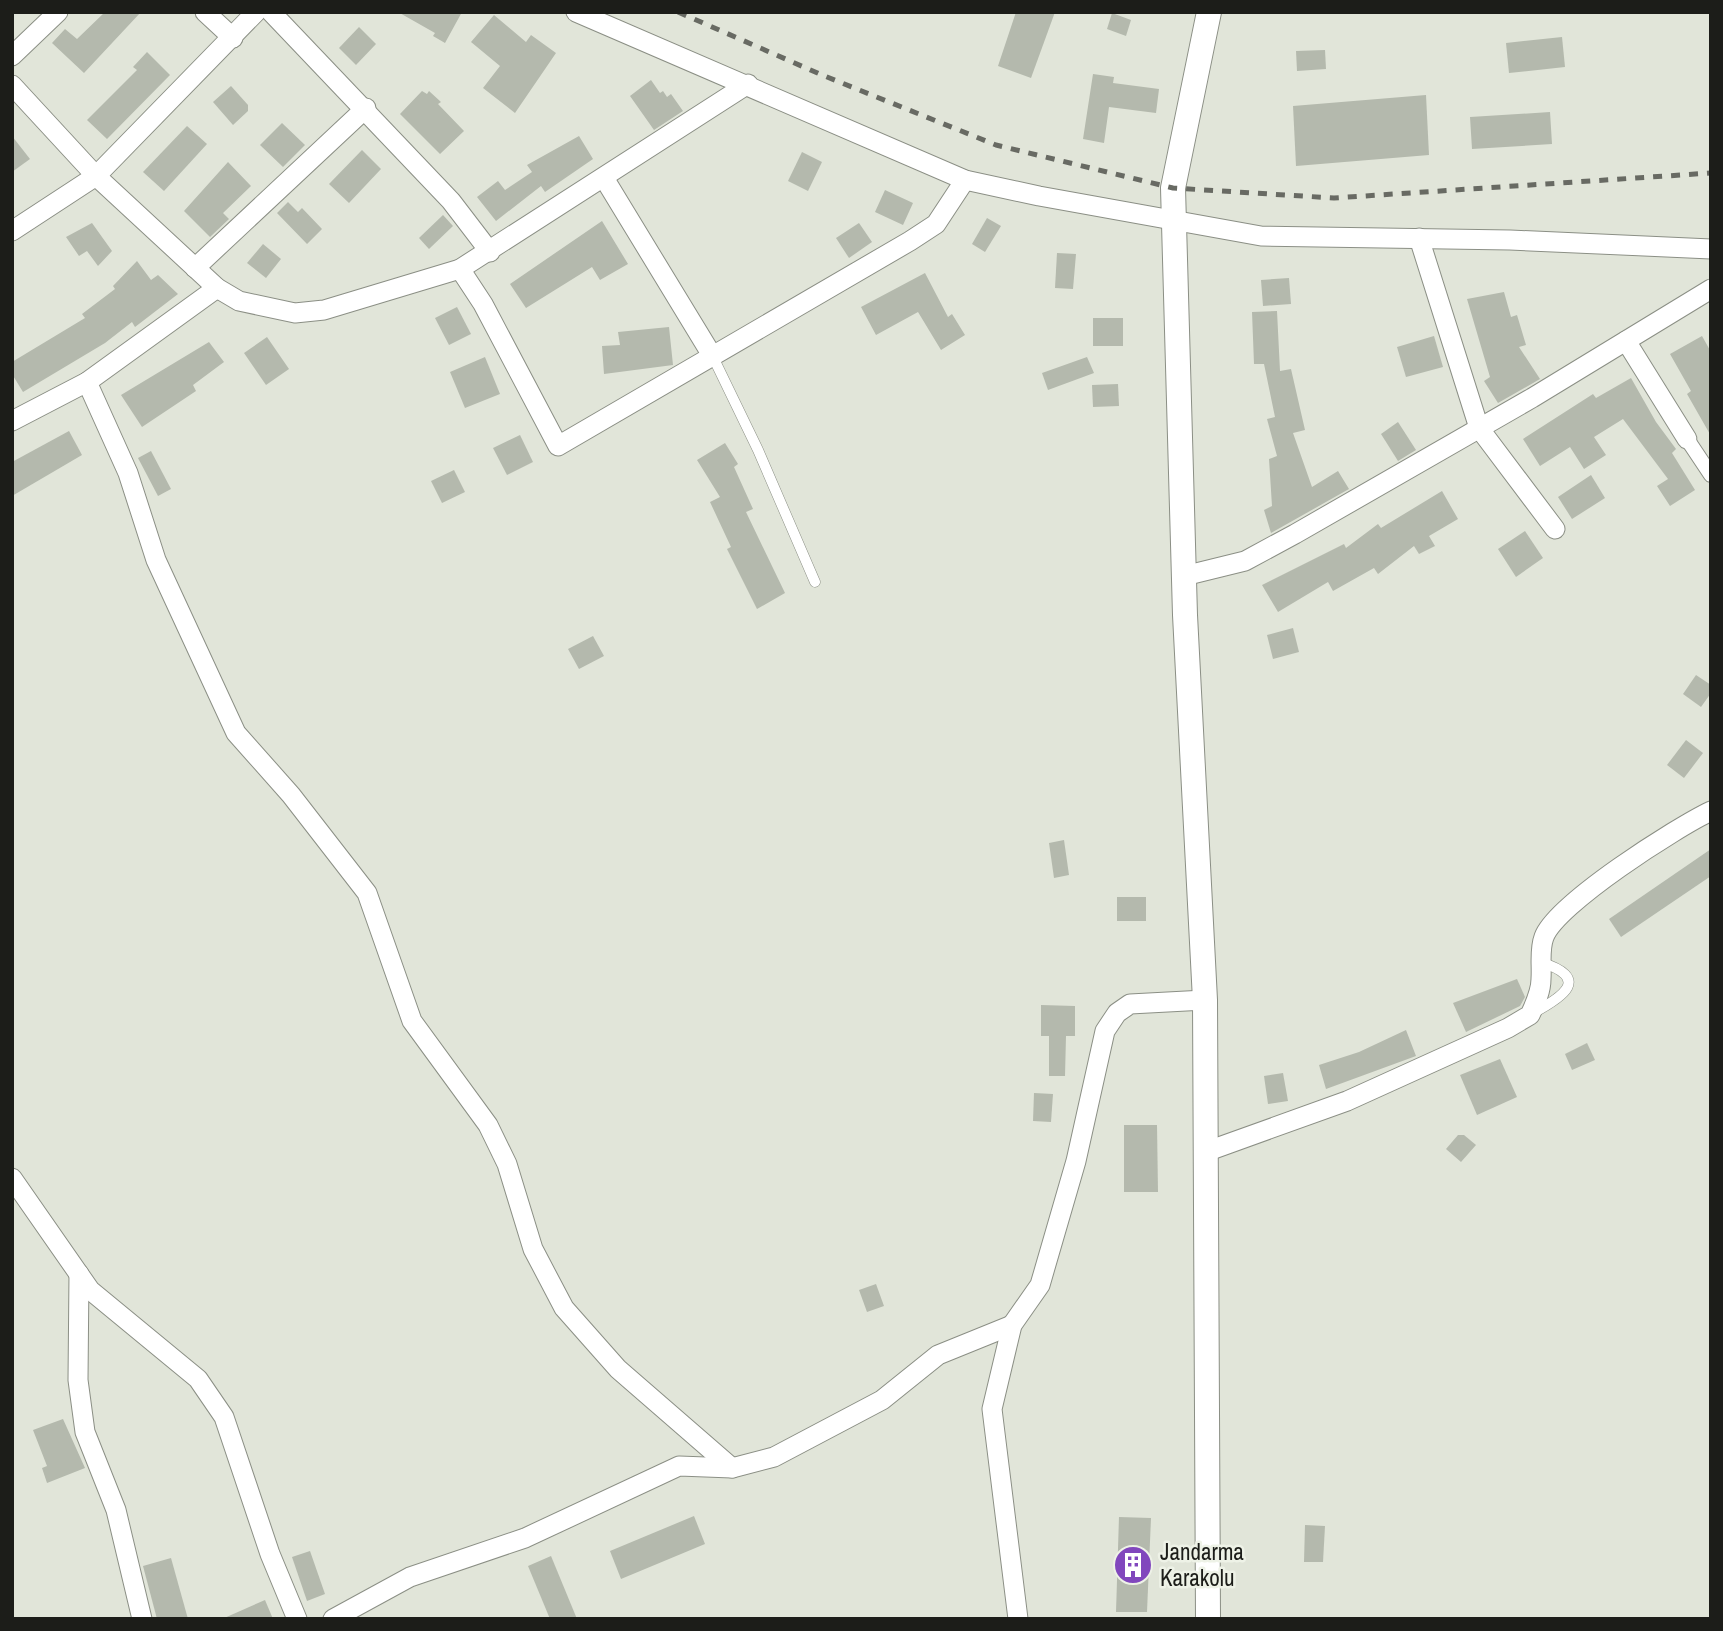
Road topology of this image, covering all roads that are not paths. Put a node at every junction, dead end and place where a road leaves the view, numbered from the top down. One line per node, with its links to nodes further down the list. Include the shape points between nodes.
1 (58, 12): 9 (street)
2 (205, 12): 8 (street)
3 (256, 12): 8 (street)
4 (271, 12): 13 (street)
5 (576, 12): 12 (street)
6 (1209, 12): 10 (street)
7 (1220, 12): 10 (street)
8 (233, 38): 14 (street)
9 (12, 56)
10 (1199, 66): 17 (street, via 1173,188)
11 (12, 85): 14 (street)
12 (748, 85): 15 (street); 16 (street)
13 (366, 108): 21 (street, via 451,201); 22 (street)
14 (96, 176): 18 (street); 22 (street)
15 (604, 178): 21 (street); 27 (street)
16 (965, 180): 17 (street); 27 (street, via 936,224)
17 (1173, 223): 19 (street, via 1261,236); 34 (street)
18 (12, 231)
19 (1419, 238): 20 (street); 30 (street)
20 (1711, 249)
21 (490, 252): 23 (street)
22 (195, 268): 24 (street)
23 (460, 269): 24 (street, via 324,310 295,313 239,302); 27 (street, via 558,446)
24 (216, 288): 28 (street)
25 (1711, 289): 26 (street)
26 (1626, 341): 30 (street); 31 (street)
27 (713, 357): 35 (lane)
28 (87, 383): 29 (street); 44 (street, via 128,473 156,560 236,733 367,893 412,1021 488,1125 507,1164 533,1249 564,1308 618,1368)
29 (12, 421)
30 (1479, 428): 33 (street); 34 (street, via 1245,561)
31 (1687, 439): 32 (street)
32 (1711, 475)
33 (1555, 529)
34 (1184, 576): 38 (street)
35 (815, 582)
36 (1711, 811): 37 (street, via 1569,906 1548,927)
37 (1540, 962): 39 (street, via 1541,981); 39 (lane, via 1559,970 1569,985 1563,996)
38 (1205, 1000): 40 (street); 43 (street, via 1130,1004 1105,1031 1076,1161 1040,1285)
39 (1530, 1015): 40 (street, via 1347,1101)
40 (1208, 1151): 49 (street)
41 (12, 1178): 42 (street)
42 (79, 1274): 45 (street, via 78,1380 85,1432 116,1510); 46 (street, via 90,1290 198,1379 224,1417)
43 (1012, 1325): 44 (street, via 938,1355 882,1400 774,1457); 48 (street, via 992,1409)
44 (732, 1468): 47 (street, via 679,1466 525,1538 410,1577)
45 (142, 1619)
46 (297, 1619)
47 (333, 1619)
48 (1017, 1619)
49 (1208, 1619)

